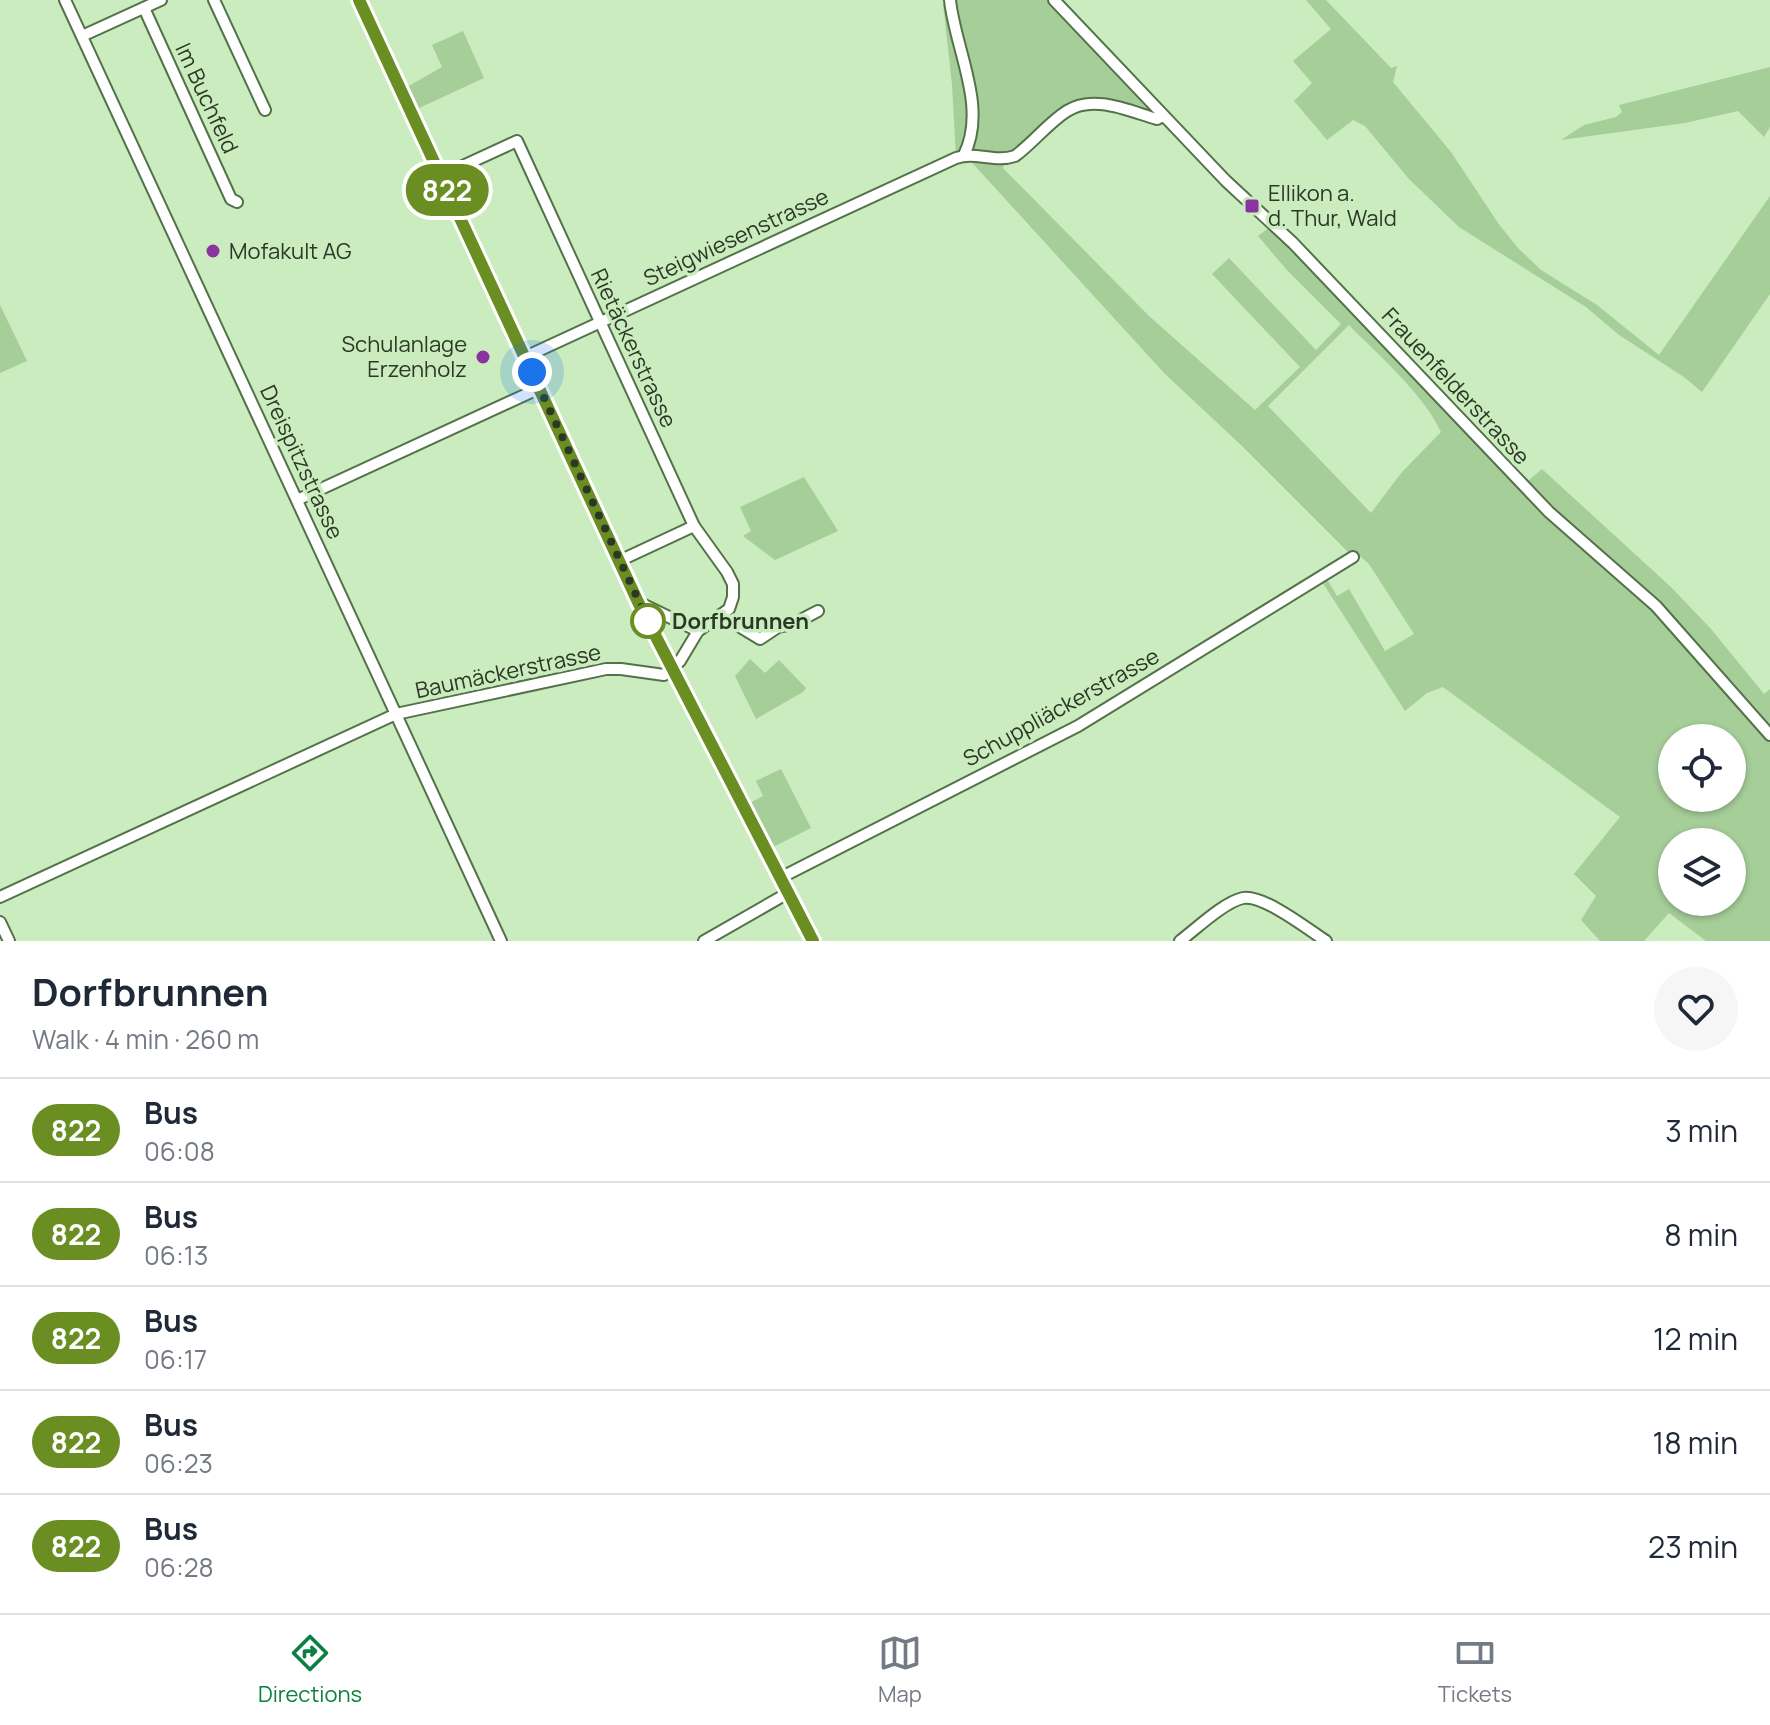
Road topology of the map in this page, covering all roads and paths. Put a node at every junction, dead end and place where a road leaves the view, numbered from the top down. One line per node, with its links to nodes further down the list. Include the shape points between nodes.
1 (65, 0): 8 (street, Dreispitzstrasse)
2 (161, 0): 7 (street)
3 (214, 0): 9 (street)
4 (359, 0): 12 (main road)
5 (950, 0): 11 (street, via 970,89 972,125)
6 (1054, 0): 10 (street, Frauenfelderstrasse)
7 (144, 8): 8 (street); 13 (street, Im Buchfeld, via 231,199)
8 (82, 36): 17 (street, Dreispitzstrasse)
9 (265, 110)
10 (1163, 116): 11 (street, Steigwiesenstrasse, via 1080,105 1015,156 994,160); 27 (street, Frauenfelderstrasse, via 1293,243 1549,512 1656,606)
11 (964, 155): 14 (street, Steigwiesenstrasse)
12 (441, 176): 14 (street, Rietäckerstrasse, via 517,141); 15 (main road)
13 (237, 202)
14 (600, 322): 15 (street, Steigwiesenstrasse); 18 (street, Rietäckerstrasse)
15 (525, 357): 16 (main road)
16 (540, 388): 17 (street); 20 (main road)
17 (297, 500): 26 (street, Dreispitzstrasse)
18 (694, 526): 20 (street); 23 (street, Rietäckerstrasse, via 733,584 733,597)
19 (1353, 557): 28 (street, Schuppliäckerstrasse, via 1078,726)
20 (619, 561): 21 (main road)
21 (638, 602): 24 (street); 25 (main road)
22 (818, 611): 23 (street, via 760,639)
23 (722, 616): 24 (street)
24 (698, 631): 25 (street)
25 (672, 668): 26 (street, Baumäckerstrasse, via 659,676 606,669); 28 (main road)
26 (396, 714): 30 (street, Baumäckerstrasse); 33 (street, Dreispitzstrasse)
27 (1770, 735)
28 (780, 878): 29 (main road)
29 (788, 893): 34 (street); 35 (main road)
30 (0, 897)
31 (0, 922): 32 (street)
32 (9, 941)
33 (501, 941)
34 (704, 941)
35 (813, 941)
36 (1180, 941): 37 (street, via 1244,898 1266,904)
37 (1326, 941)

